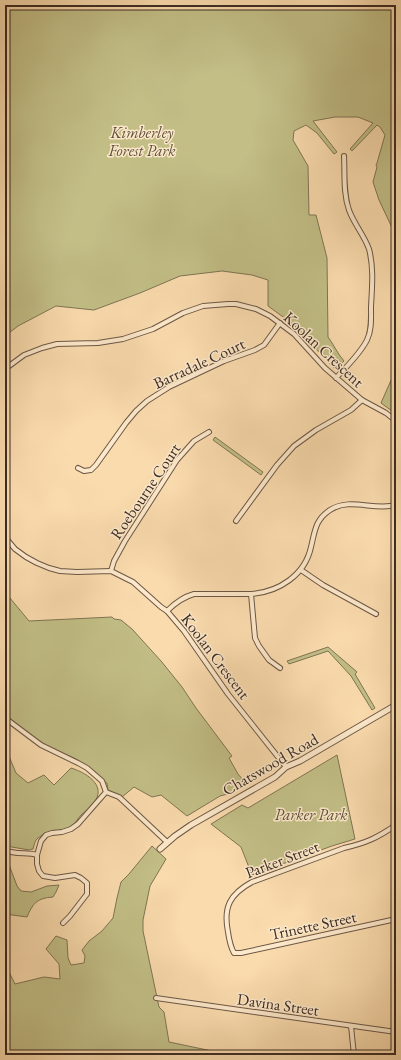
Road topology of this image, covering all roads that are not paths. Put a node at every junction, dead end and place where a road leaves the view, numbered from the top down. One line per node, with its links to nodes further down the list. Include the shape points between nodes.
1 (344, 156): 4 (street, via 349,211 363,235 371,261 371,326 368,338 361,349)
2 (280, 323): 3 (street, Koolan Crescent, via 265,313 246,306 203,306 153,329 123,339 98,343 57,344 42,348 24,355); 4 (street, Koolan Crescent); 8 (street, Barradale Court, via 264,345 169,387 147,401 126,423 96,466 84,471)
3 (5, 369)
4 (336, 378): 5 (street, Koolan Crescent)
5 (362, 400): 6 (street, Koolan Crescent); 10 (street, via 351,410 294,446)
6 (396, 421)
7 (209, 432): 13 (street, Roebourne Court, via 194,441 177,460 125,541)
8 (78, 468)
9 (396, 505): 12 (street, via 385,507 348,504 328,511 316,527 311,548)
10 (236, 522)
11 (5, 537): 13 (street, Koolan Crescent, via 26,557 49,568 77,572)
12 (301, 570): 14 (street, via 282,586 267,592); 16 (street)
13 (111, 571): 15 (street, Koolan Crescent, via 132,582)
14 (251, 594): 15 (street, via 194,594 179,601); 17 (street, via 255,638 269,660)
15 (167, 611): 21 (street, Koolan Crescent)
16 (376, 614)
17 (280, 668)
18 (394, 706): 19 (street); 21 (street, Chatswood Road, via 300,762)
19 (396, 713)
20 (5, 718): 22 (street, via 41,746 87,768 102,781)
21 (286, 767): 24 (street, Chatswood Road, via 275,777 191,825)
22 (106, 792): 24 (street, via 119,797); 27 (street, via 78,824 71,829 46,835 41,841)
23 (396, 825): 30 (street, Parker Street, via 360,845 337,851 241,888 230,902 226,913 226,924)
24 (168, 842): 25 (street, Chatswood Road)
25 (160, 849)
26 (5, 850): 27 (street)
27 (37, 855): 29 (street, via 37,864 43,876 55,878 75,875 87,883 84,900)
28 (396, 919): 30 (street, Trinette Street)
29 (63, 923)
30 (234, 953)
31 (156, 998): 32 (street, Davina Street)
32 (351, 1026): 33 (street, Davina Street); 34 (street)
33 (396, 1032)
34 (354, 1055)

